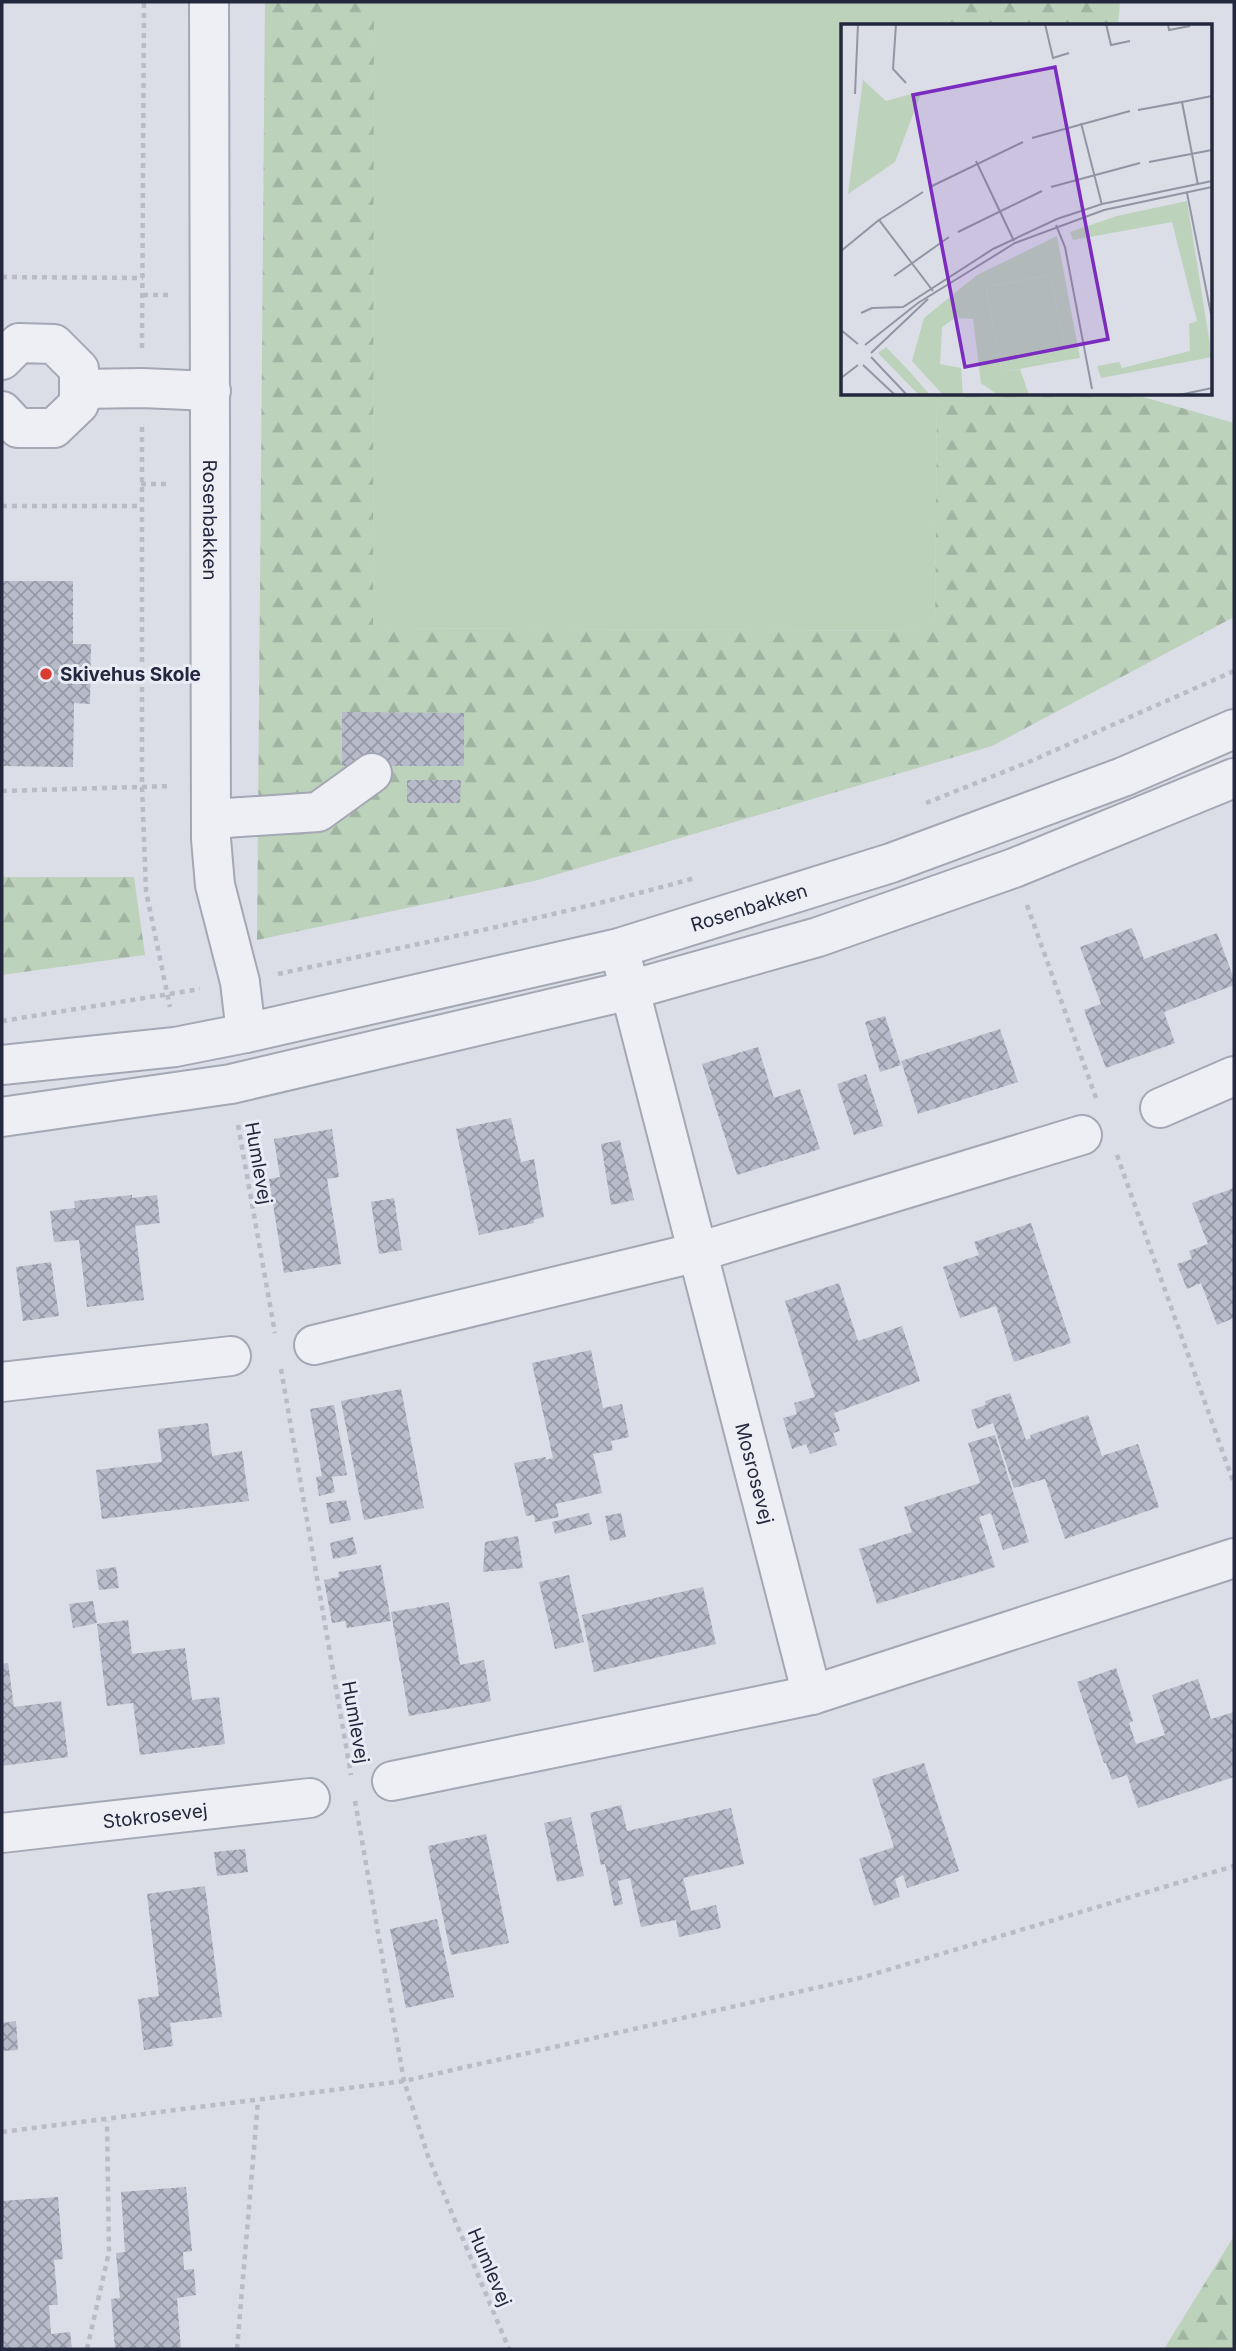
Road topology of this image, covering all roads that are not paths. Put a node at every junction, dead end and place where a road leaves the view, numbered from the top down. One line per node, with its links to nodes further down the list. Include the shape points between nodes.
1 (209, 2): 4 (street, Rosenbakken)
2 (2, 360): 3 (street, via 19,343 54,344 79,369)
3 (79, 389): 4 (street); 5 (street, via 79,404 54,428 18,428)
4 (211, 391): 9 (street, Rosenbakken)
5 (2, 411)
6 (1234, 729): 10 (street, Rosenbakken, via 1123,777 891,863)
7 (372, 773): 9 (street, via 318,812)
8 (1234, 778): 11 (street, via 1014,868 818,937)
9 (211, 802): 12 (street, Rosenbakken, via 215,885 240,982)
10 (619, 948): 11 (street, Mosrosevej); 12 (street, Rosenbakken)
11 (630, 990): 16 (street, via 231,1084); 18 (street, Mosrosevej)
12 (246, 1033): 13 (street, Rosenbakken, via 175,1047)
13 (2, 1065)
14 (1234, 1076): 15 (street)
15 (1160, 1108)
16 (2, 1118)
17 (1090, 1118): 18 (street)
18 (698, 1252): 19 (street); 23 (street, Mosrosevej)
19 (314, 1345)
20 (230, 1356): 21 (street)
21 (2, 1382)
22 (1234, 1558): 23 (street)
23 (812, 1695): 24 (street)
24 (392, 1781)
25 (310, 1798): 26 (street, Stokrosevej)
26 (2, 1833)

